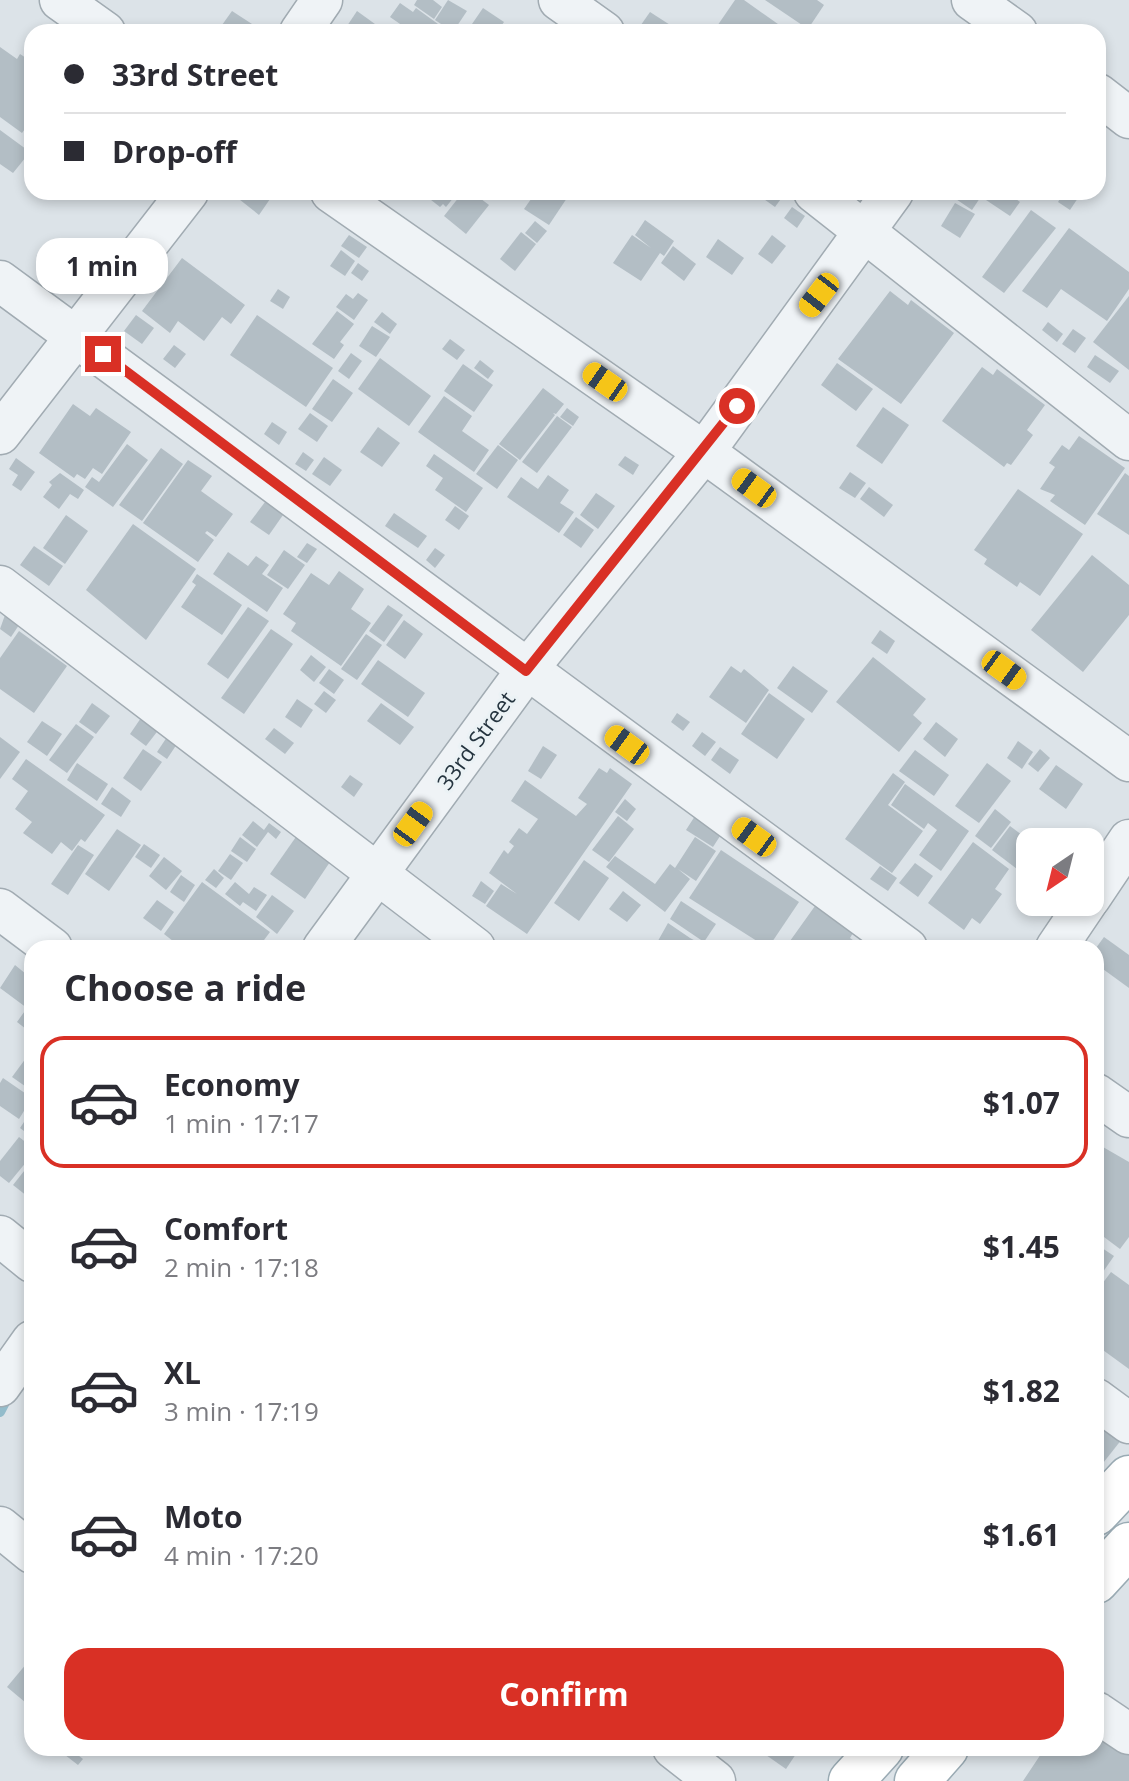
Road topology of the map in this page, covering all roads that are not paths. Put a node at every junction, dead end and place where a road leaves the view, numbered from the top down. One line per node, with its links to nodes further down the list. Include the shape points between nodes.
1 (60, 0): 6 (street)
2 (322, 0): 7 (street)
3 (559, 0): 8 (street)
4 (972, 0): 5 (street)
5 (1013, 22)
6 (94, 24)
7 (306, 24)
8 (593, 24)
9 (1106, 100): 10 (street)
10 (1129, 118)
11 (182, 200): 17 (street)
12 (342, 200): 20 (street)
13 (824, 200): 15 (street)
14 (888, 200): 15 (street, 33rd Street)
15 (867, 233): 19 (street); 20 (street, 33rd Street)
16 (0, 281): 17 (street)
17 (78, 336): 18 (street); 22 (street)
18 (0, 434)
19 (1129, 440)
20 (704, 452): 22 (street, 33rd Street); 23 (street)
21 (0, 586): 25 (street)
22 (526, 671): 25 (street, 33rd Street); 32 (street)
23 (1129, 761)
24 (1129, 840): 26 (street)
25 (376, 876): 30 (street, 33rd Street); 31 (street)
26 (1104, 877)
27 (0, 909): 29 (street)
28 (1077, 916): 33 (street)
29 (41, 940)
30 (329, 940)
31 (464, 940)
32 (896, 940)
33 (1061, 940)
34 (1104, 1100): 35 (street)
35 (1129, 1117)
36 (0, 1236): 37 (street)
37 (24, 1256)
38 (24, 1352): 39 (street)
39 (0, 1386)
40 (1104, 1405): 41 (street)
41 (1129, 1423)
42 (1129, 1478): 43 (main road)
43 (1104, 1505)
44 (0, 1527): 46 (street)
45 (1129, 1545): 47 (main road)
46 (24, 1546)
47 (1104, 1572)
48 (1104, 1717): 49 (street)
49 (1129, 1734)
50 (683, 1756): 53 (street)
51 (874, 1756): 54 (main road)
52 (939, 1756): 55 (main road)
53 (715, 1781)
54 (851, 1781)
55 (917, 1781)

